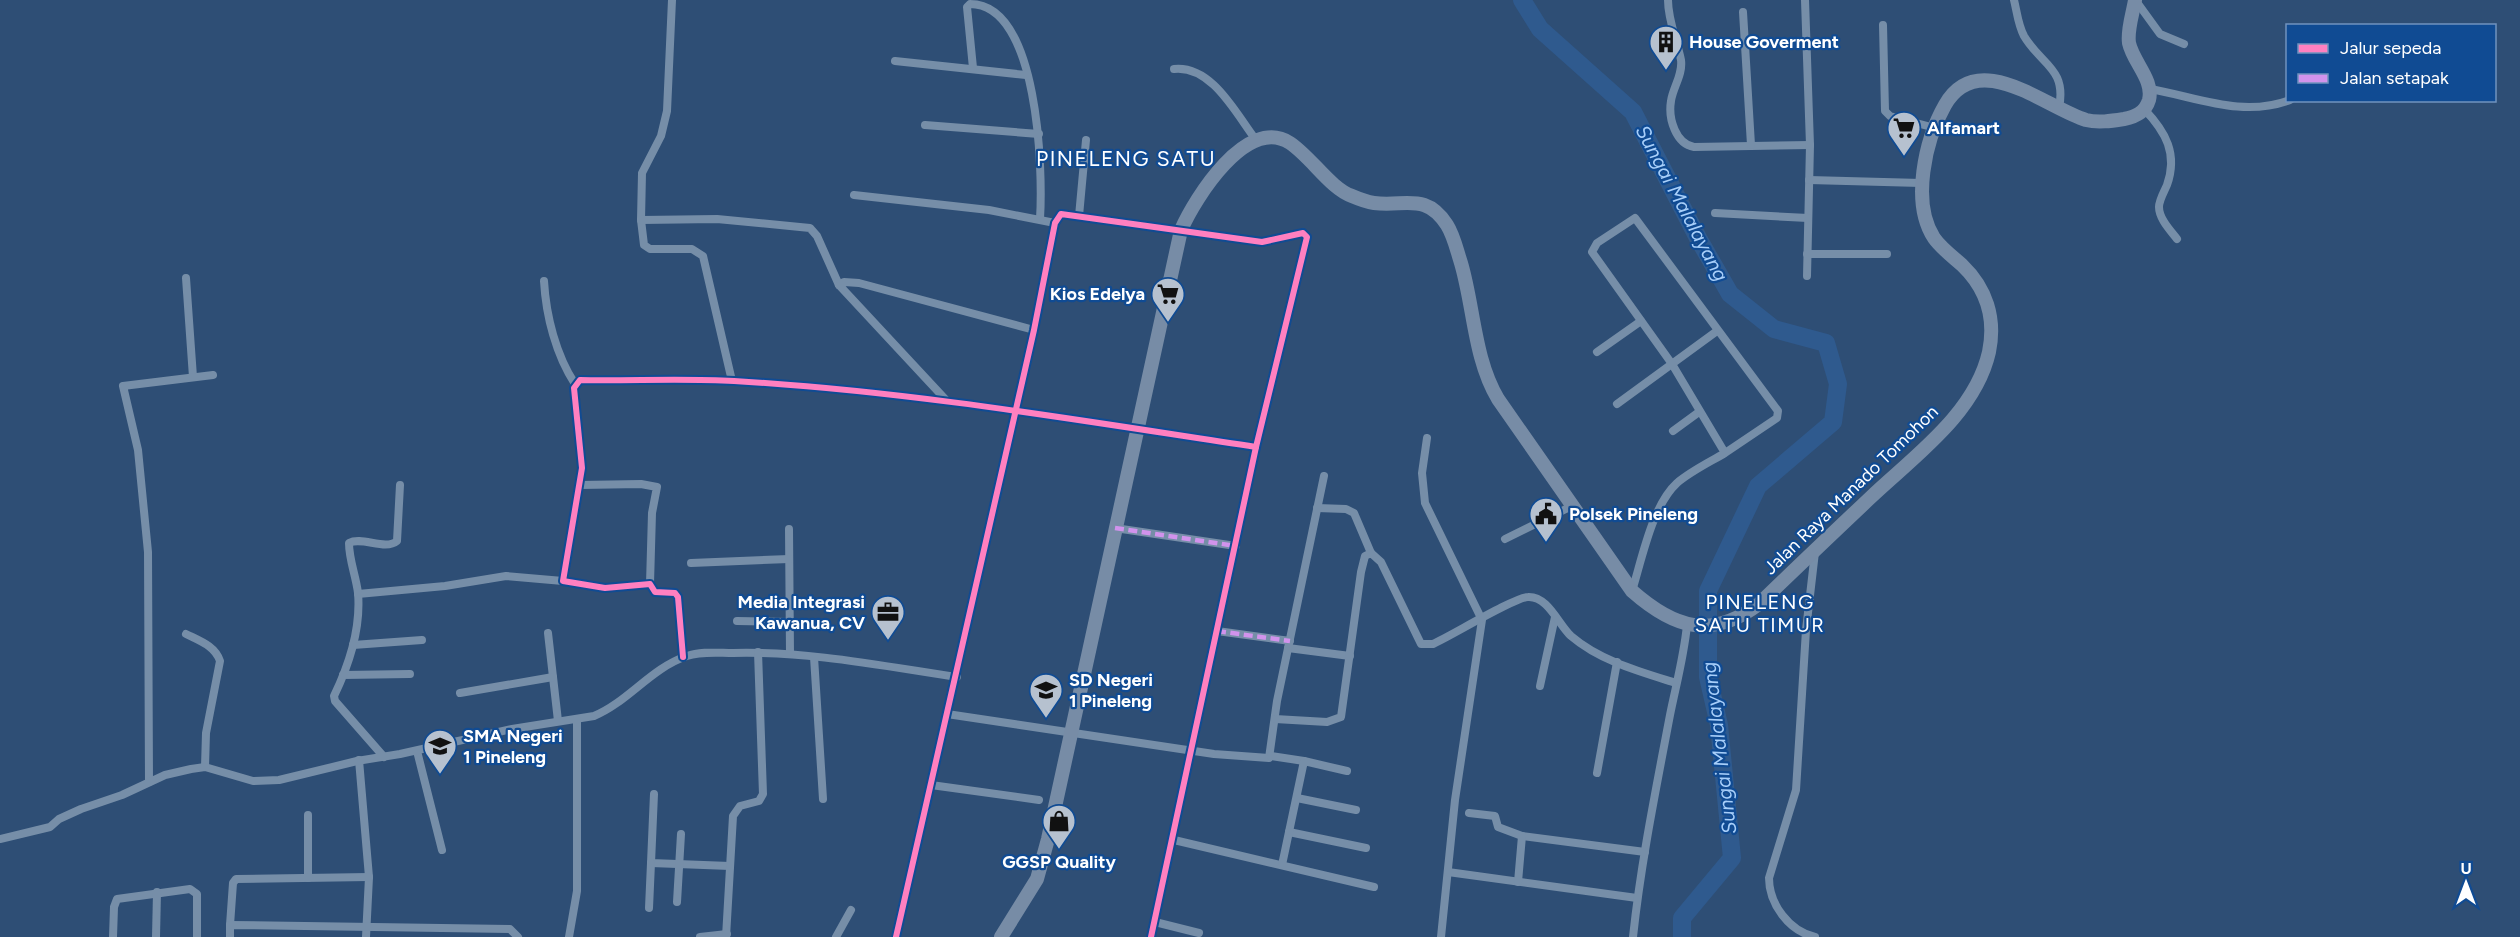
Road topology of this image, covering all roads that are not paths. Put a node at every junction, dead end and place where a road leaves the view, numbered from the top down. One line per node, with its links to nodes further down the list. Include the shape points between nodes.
1 (672, 0): 31 (street, via 667,111 661,136 643,169)
2 (1668, 0): 22 (street, via 1681,61 1671,102 1677,136 1686,146)
3 (1805, 0): 23 (street)
4 (2014, 0): 15 (street, via 2025,38 2059,80)
5 (2135, 0): 8 (street, via 2160,34); 13 (highway, via 2130,44)
6 (1743, 12): 22 (street)
7 (1883, 26): 18 (street, via 1885,111 1890,116)
8 (2184, 44)
9 (895, 61): 10 (street)
10 (973, 68): 12 (street); 12 (street, via 967,7 970,4 988,8 1009,28)
11 (1174, 69): 20 (street, via 1191,69 1213,85)
12 (1026, 75): 19 (street)
13 (2150, 89): 14 (street, via 2242,108 2269,107); 16 (highway)
14 (2286, 101)
15 (2059, 108): 16 (highway, Jalan Raya Manado Tomohon, via 2080,118 2102,122 2130,118); 18 (highway, Jalan Raya Manado Tomohon, via 2011,84 1978,82 1949,99)
16 (2144, 110): 34 (street, via 2165,134 2170,151 2172,161 2159,207 2162,219)
17 (926, 125): 19 (street)
18 (1935, 128): 25 (highway, Jalan Raya Manado Tomohon)
19 (1039, 134): 30 (street)
20 (1256, 140): 33 (highway, via 1205,187); 62 (highway, via 1274,138 1290,143 1350,195 1374,203 1419,202 1440,216 1458,251 1491,387)
21 (1086, 141): 28 (street)
22 (1751, 145): 23 (street)
23 (1810, 145): 24 (street)
24 (1809, 180): 25 (street); 29 (street)
25 (1921, 183): 68 (highway, Jalan Raya Manado Tomohon, via 1922,203 1935,239 1971,274 1989,304 1989,351 1972,393 1951,419)
26 (854, 195): 30 (street)
27 (1715, 213): 29 (street)
28 (1079, 216): 32 (street, via 1061,214); 33 (street)
29 (1808, 218): 35 (street)
30 (1040, 219): 32 (street)
31 (641, 220): 40 (street, via 717,219 810,228); 48 (street, via 647,249 692,249 705,260)
32 (1054, 223): 42 (street)
33 (1181, 230): 54 (highway); 57 (street, via 1268,242 1297,233 1307,237)
34 (2177, 240)
35 (1808, 254): 36 (street); 37 (street)
36 (1887, 254)
37 (1807, 276)
38 (186, 278): 47 (street)
39 (544, 281): 49 (street, via 554,336)
40 (839, 285): 42 (street, via 859,283); 50 (street)
41 (1641, 321): 43 (street, via 1592,252 1597,243 1635,218); 44 (street); 45 (street)
42 (1034, 330): 52 (street)
43 (1717, 331): 45 (street); 58 (street, via 1778,415)
44 (1597, 352)
45 (1672, 364): 51 (street); 53 (street)
46 (213, 375): 47 (street)
47 (193, 377): 114 (street, via 123,386 138,450 148,552)
48 (732, 381): 49 (street, via 580,380); 50 (street)
49 (575, 384): 61 (street)
50 (946, 400): 52 (street)
51 (1617, 404)
52 (1014, 412): 54 (street); 96 (street)
53 (1700, 412): 55 (street); 58 (street)
54 (1136, 431): 57 (street); 64 (highway)
55 (1673, 431)
56 (1427, 438): 77 (street, via 1422,473 1425,503)
57 (1256, 447): 67 (street)
58 (1725, 453): 74 (street, via 1684,478 1669,493 1655,519)
59 (1324, 476): 63 (street)
60 (400, 485): 75 (street, via 397,541 348,543)
61 (580, 485): 72 (street); 73 (street, via 657,487 652,513)
62 (1572, 506): 66 (street); 74 (highway)
63 (1317, 508): 69 (street, via 1354,513); 86 (street)
64 (1115, 528): 67 (street); 104 (highway)
65 (789, 529): 70 (street)
66 (1505, 539)
67 (1236, 546): 81 (street)
68 (1815, 551): 80 (highway, Jalan Raya Manado Tomohon, via 1742,617 1720,624); 163 (street, via 1796,796 1769,878 1769,889 1781,913 1798,931)
69 (1371, 553): 77 (street, via 1381,562 1421,644 1433,644); 89 (street, via 1365,556 1361,572)
70 (789, 559): 71 (street); 79 (street)
71 (691, 563)
72 (563, 581): 73 (street, via 605,588); 75 (street, via 506,576)
73 (650, 584): 90 (street, via 655,592 675,593 678,597)
74 (1632, 591): 80 (highway, via 1652,609)
75 (358, 594): 85 (street)
76 (1555, 617): 77 (street, via 1544,603 1529,597); 92 (street, via 1579,642); 98 (street)
77 (1482, 620): 135 (street)
78 (737, 621): 79 (street)
79 (789, 622): 88 (street)
80 (1691, 626): 97 (street)
81 (1217, 631): 86 (street); 106 (street)
82 (548, 633): 95 (street)
83 (186, 634): 111 (street, via 207,644 220,661 206,733)
84 (422, 640): 85 (street)
85 (353, 645): 94 (street)
86 (1289, 645): 89 (street); 102 (street)
87 (758, 652): 88 (street); 90 (street); 133 (street, via 763,792 759,801 741,806 734,813)
88 (790, 654): 91 (street)
89 (1350, 656): 102 (street, via 1341,717 1327,722)
90 (683, 657): 101 (street, via 606,711)
91 (814, 657): 96 (street); 118 (street)
92 (1617, 662): 97 (street); 113 (street)
93 (410, 674): 94 (street)
94 (343, 675): 108 (street, via 335,701)
95 (553, 677): 99 (street); 103 (street)
96 (957, 677): 100 (street)
97 (1676, 683): 130 (street)
98 (1540, 686)
99 (460, 693)
100 (947, 714): 104 (street); 115 (street)
101 (577, 719): 103 (street); 155 (street, via 577,891)
102 (1275, 719): 107 (street)
103 (558, 721): 105 (street)
104 (1071, 732): 106 (street); 159 (highway, via 1037,879)
105 (417, 751): 108 (street); 129 (street)
106 (1191, 751): 107 (street, via 1261,759); 127 (street)
107 (1271, 756): 110 (street)
108 (384, 757): 109 (street)
109 (359, 760): 111 (street, via 308,775 260,782); 136 (street)
110 (1304, 761): 112 (street); 117 (street)
111 (205, 766): 114 (street)
112 (1347, 771)
113 (1597, 773)
114 (149, 782): 126 (street, via 59,819 50,827)
115 (931, 785): 119 (street); 158 (street)
116 (654, 794): 131 (street)
117 (1297, 798): 120 (street); 123 (street)
118 (823, 799)
119 (1039, 800)
120 (1356, 810)
121 (1468, 813): 125 (street, via 1495,816 1498,827)
122 (308, 815): 137 (street)
123 (1289, 832): 128 (street); 134 (street)
124 (681, 834): 132 (street)
125 (1522, 836): 130 (street); 138 (street)
126 (0, 839)
127 (1174, 840): 134 (street); 145 (street)
128 (1365, 848)
129 (442, 850)
130 (1645, 852): 141 (street)
131 (651, 863): 132 (street); 143 (street)
132 (679, 864): 133 (street); 142 (street)
133 (730, 866): 149 (street)
134 (1282, 866): 139 (street)
135 (1448, 872): 138 (street); 161 (street)
136 (369, 877): 137 (street); 147 (street)
137 (308, 878): 146 (street, via 236,879)
138 (1518, 882): 141 (street)
139 (1374, 887)
140 (157, 892): 150 (street, via 117,899); 151 (street); 152 (street, via 196,891)
141 (1637, 898): 162 (street)
142 (677, 902)
143 (649, 908)
144 (851, 910): 157 (street)
145 (1155, 922): 148 (street); 160 (street)
146 (230, 925): 147 (street); 153 (street)
147 (367, 933): 154 (street, via 510,929)
148 (1199, 933)
149 (727, 935): 156 (street)
150 (113, 937)
151 (156, 937)
152 (196, 937)
153 (230, 937)
154 (518, 937)
155 (569, 937)
156 (700, 937)
157 (836, 937)
158 (896, 937)
159 (1001, 937)
160 (1151, 937)
161 (1441, 937)
162 (1633, 937)
163 (1815, 937)

